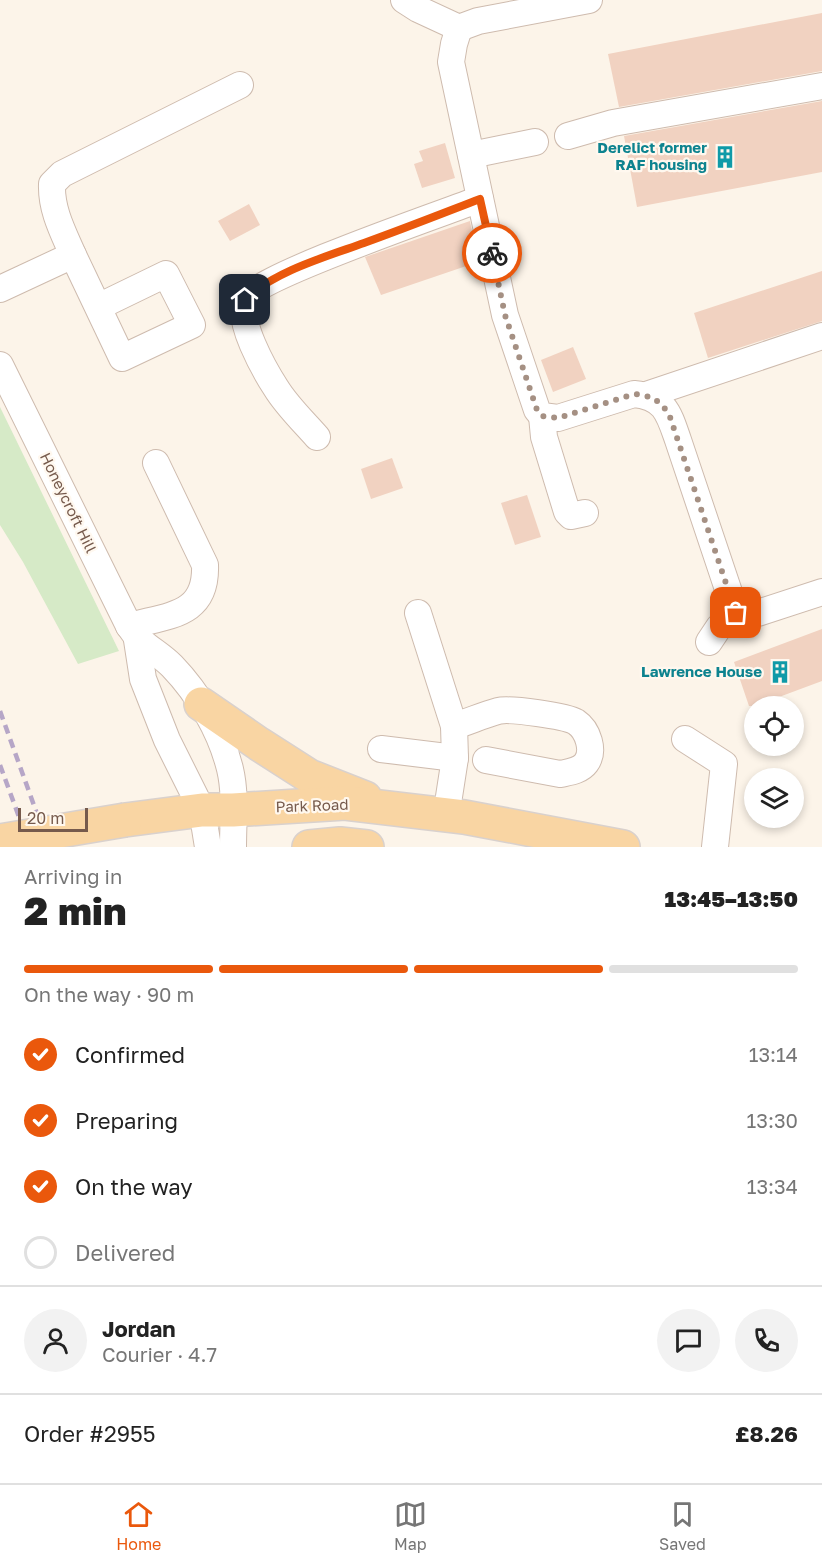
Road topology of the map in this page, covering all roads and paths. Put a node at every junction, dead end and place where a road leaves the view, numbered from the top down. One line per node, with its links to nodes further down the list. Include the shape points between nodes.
1 (404, 0): 4 (street)
2 (589, 0): 3 (street)
3 (557, 3): 4 (street)
4 (459, 28): 9 (street, via 451,62)
5 (240, 86): 11 (street, via 62,174 52,184 53,208)
6 (822, 87): 7 (street, via 613,123)
7 (568, 136)
8 (535, 142): 9 (street)
9 (471, 155): 10 (street)
10 (480, 199): 17 (street, via 505,315); 18 (street, via 327,256 270,281 245,300 247,330 276,388)
11 (73, 255): 12 (street); 13 (street)
12 (0, 289)
13 (98, 307)
14 (822, 336): 16 (street)
15 (0, 365): 24 (street, Honeycroft Hill)
16 (646, 395): 17 (street, via 634,394 558,418); 23 (street, via 660,402 669,414)
17 (542, 416): 20 (street, via 543,437 567,512 572,516)
18 (317, 437)
19 (156, 463): 24 (street, via 205,565 206,582 186,610)
20 (585, 513)
21 (822, 592): 23 (street, via 758,613)
22 (418, 613): 27 (street)
23 (736, 613): 25 (street)
24 (133, 633): 26 (street, Honeycroft Hill, via 170,664); 33 (street, Honeycroft Hill, via 143,679 167,740)
25 (709, 642)
26 (201, 704): 32 (main road, via 309,776); 33 (street, Honeycroft Hill, via 218,733 230,770)
27 (454, 726): 30 (street); 31 (street, via 498,711 512,711 566,718 583,728 588,738 585,765 560,774)
28 (685, 739): 41 (street, via 724,764)
29 (381, 749): 30 (street)
30 (455, 758): 34 (street)
31 (486, 760)
32 (392, 809): 33 (main road, Park Road, via 345,803); 34 (main road, Park Road)
33 (218, 810): 35 (main road, Park Road, bridge, via 125,820); 36 (street, Honeycroft Hill); 37 (street, Honeycroft Hill)
34 (446, 816): 40 (main road, Park Road)
35 (0, 841)
36 (208, 847)
37 (233, 847)
38 (309, 847): 39 (main road)
39 (367, 847)
40 (623, 847)
41 (715, 847)

